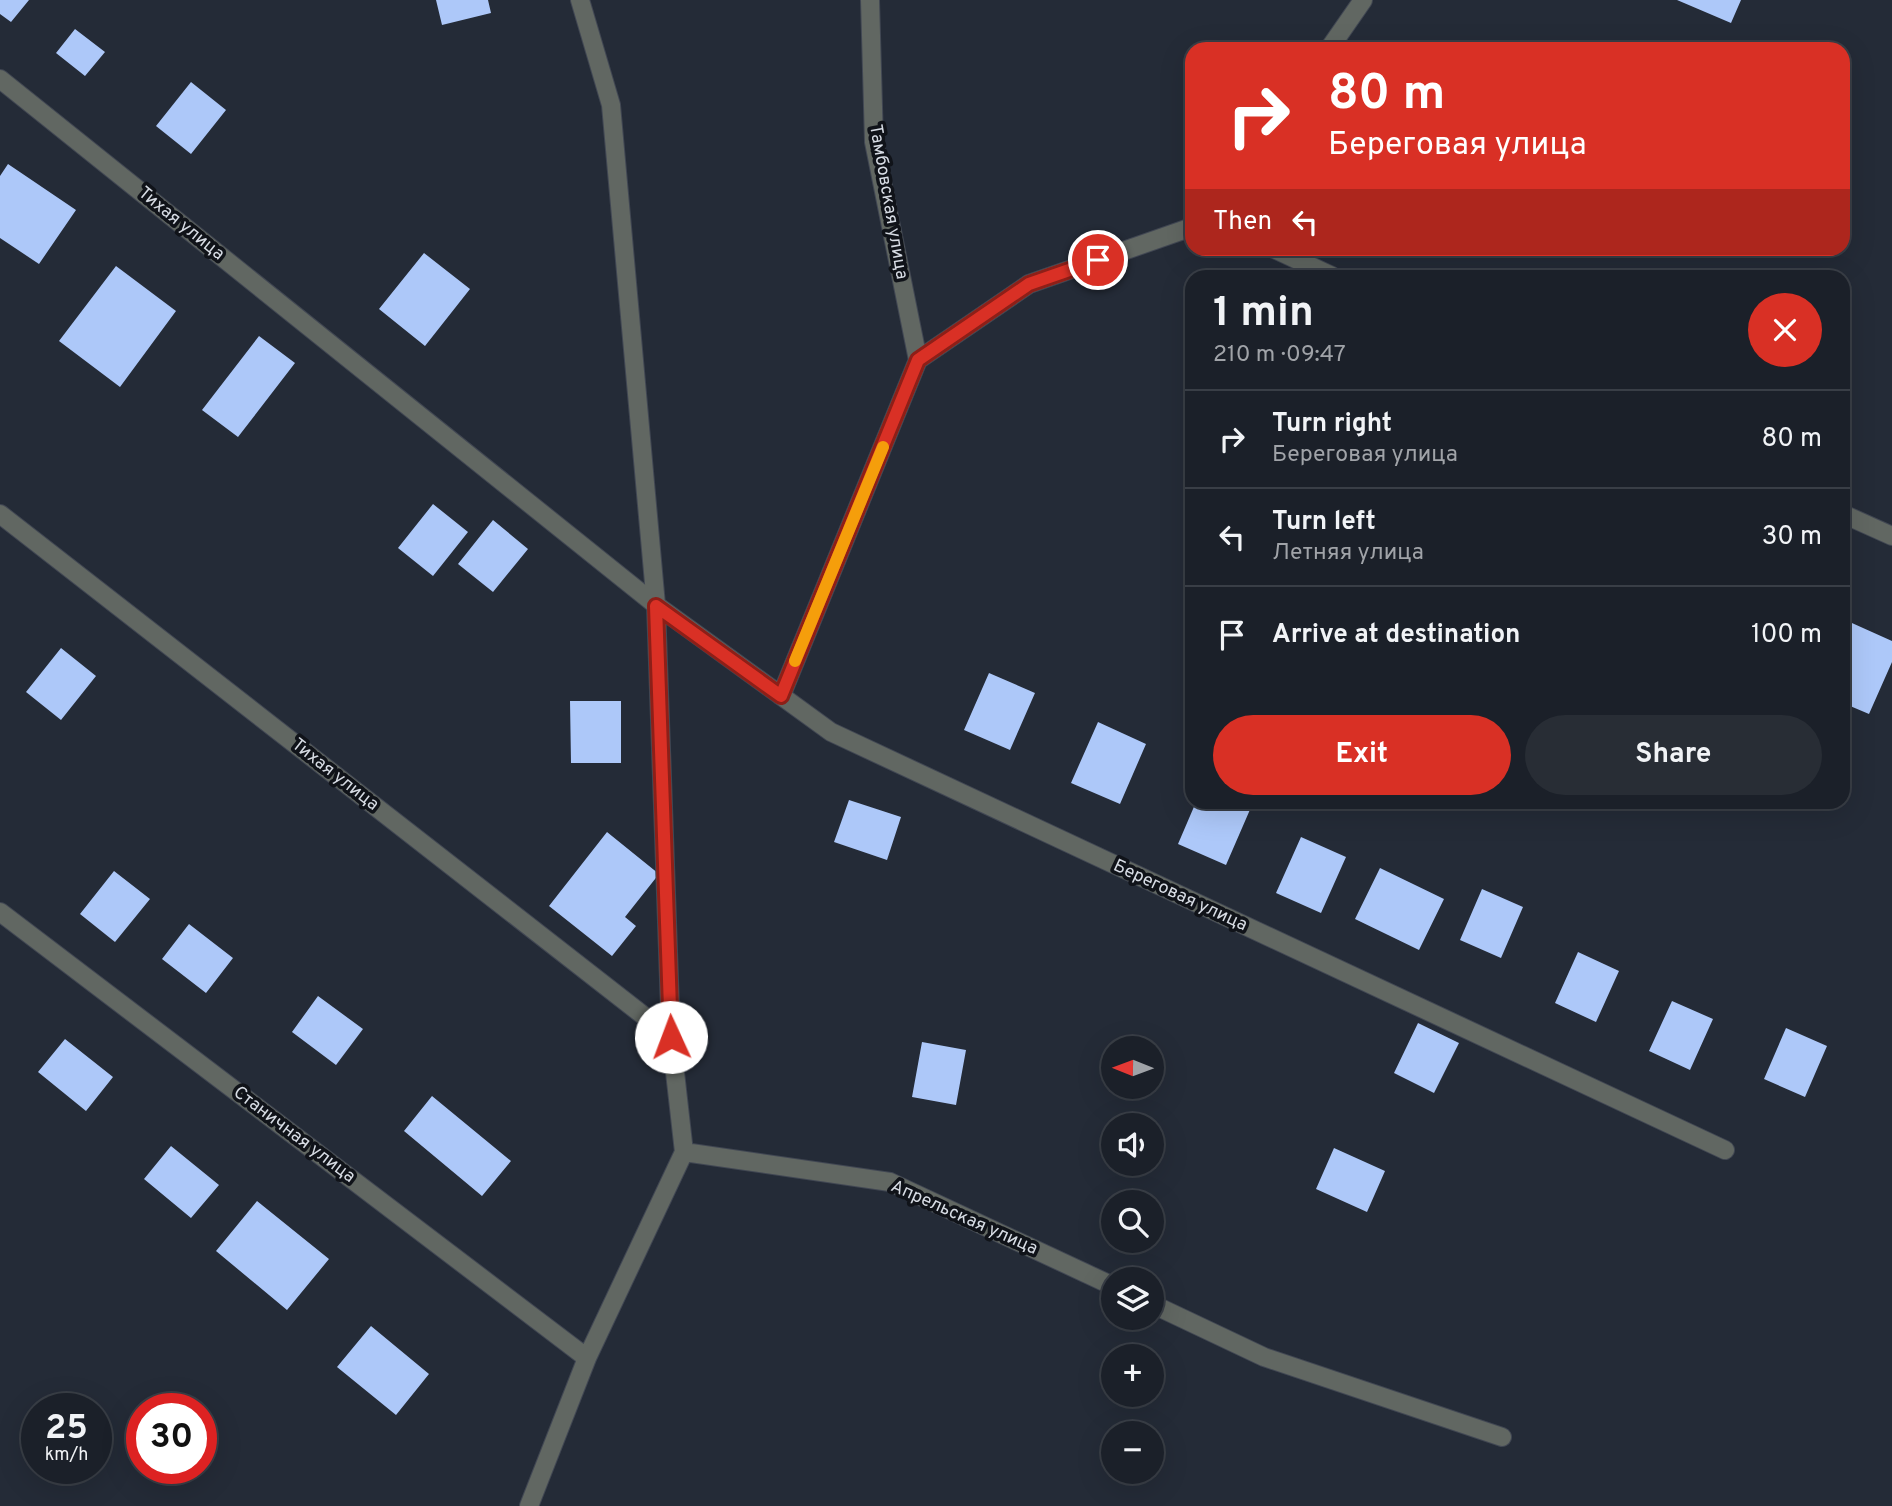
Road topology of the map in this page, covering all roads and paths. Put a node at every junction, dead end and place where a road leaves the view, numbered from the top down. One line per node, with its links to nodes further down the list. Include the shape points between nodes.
1 (580, 0): 13 (street, via 611,105)
2 (870, 0): 9 (street, Тамбовская улица, via 873,142)
3 (1363, 0): 4 (street)
4 (1334, 42)
5 (0, 79): 13 (street, Тихая улица)
6 (1185, 229): 9 (street, via 1029,284)
7 (1289, 256): 8 (street)
8 (1319, 270)
9 (918, 360): 14 (street)
10 (0, 513): 16 (street, Тихая улица)
11 (1850, 517): 12 (street)
12 (1892, 537)
13 (656, 606): 14 (street, Береговая улица); 16 (street)
14 (781, 696): 17 (street, Береговая улица, via 831,732)
15 (0, 912): 21 (street, Станичная улица)
16 (671, 1037): 18 (street)
17 (1725, 1150)
18 (684, 1152): 19 (street, Апрельская улица, via 890,1182); 21 (street)
19 (1101, 1280)
20 (1164, 1310): 22 (street, via 1264,1357)
21 (587, 1358): 23 (street)
22 (1502, 1437)
23 (528, 1506)

